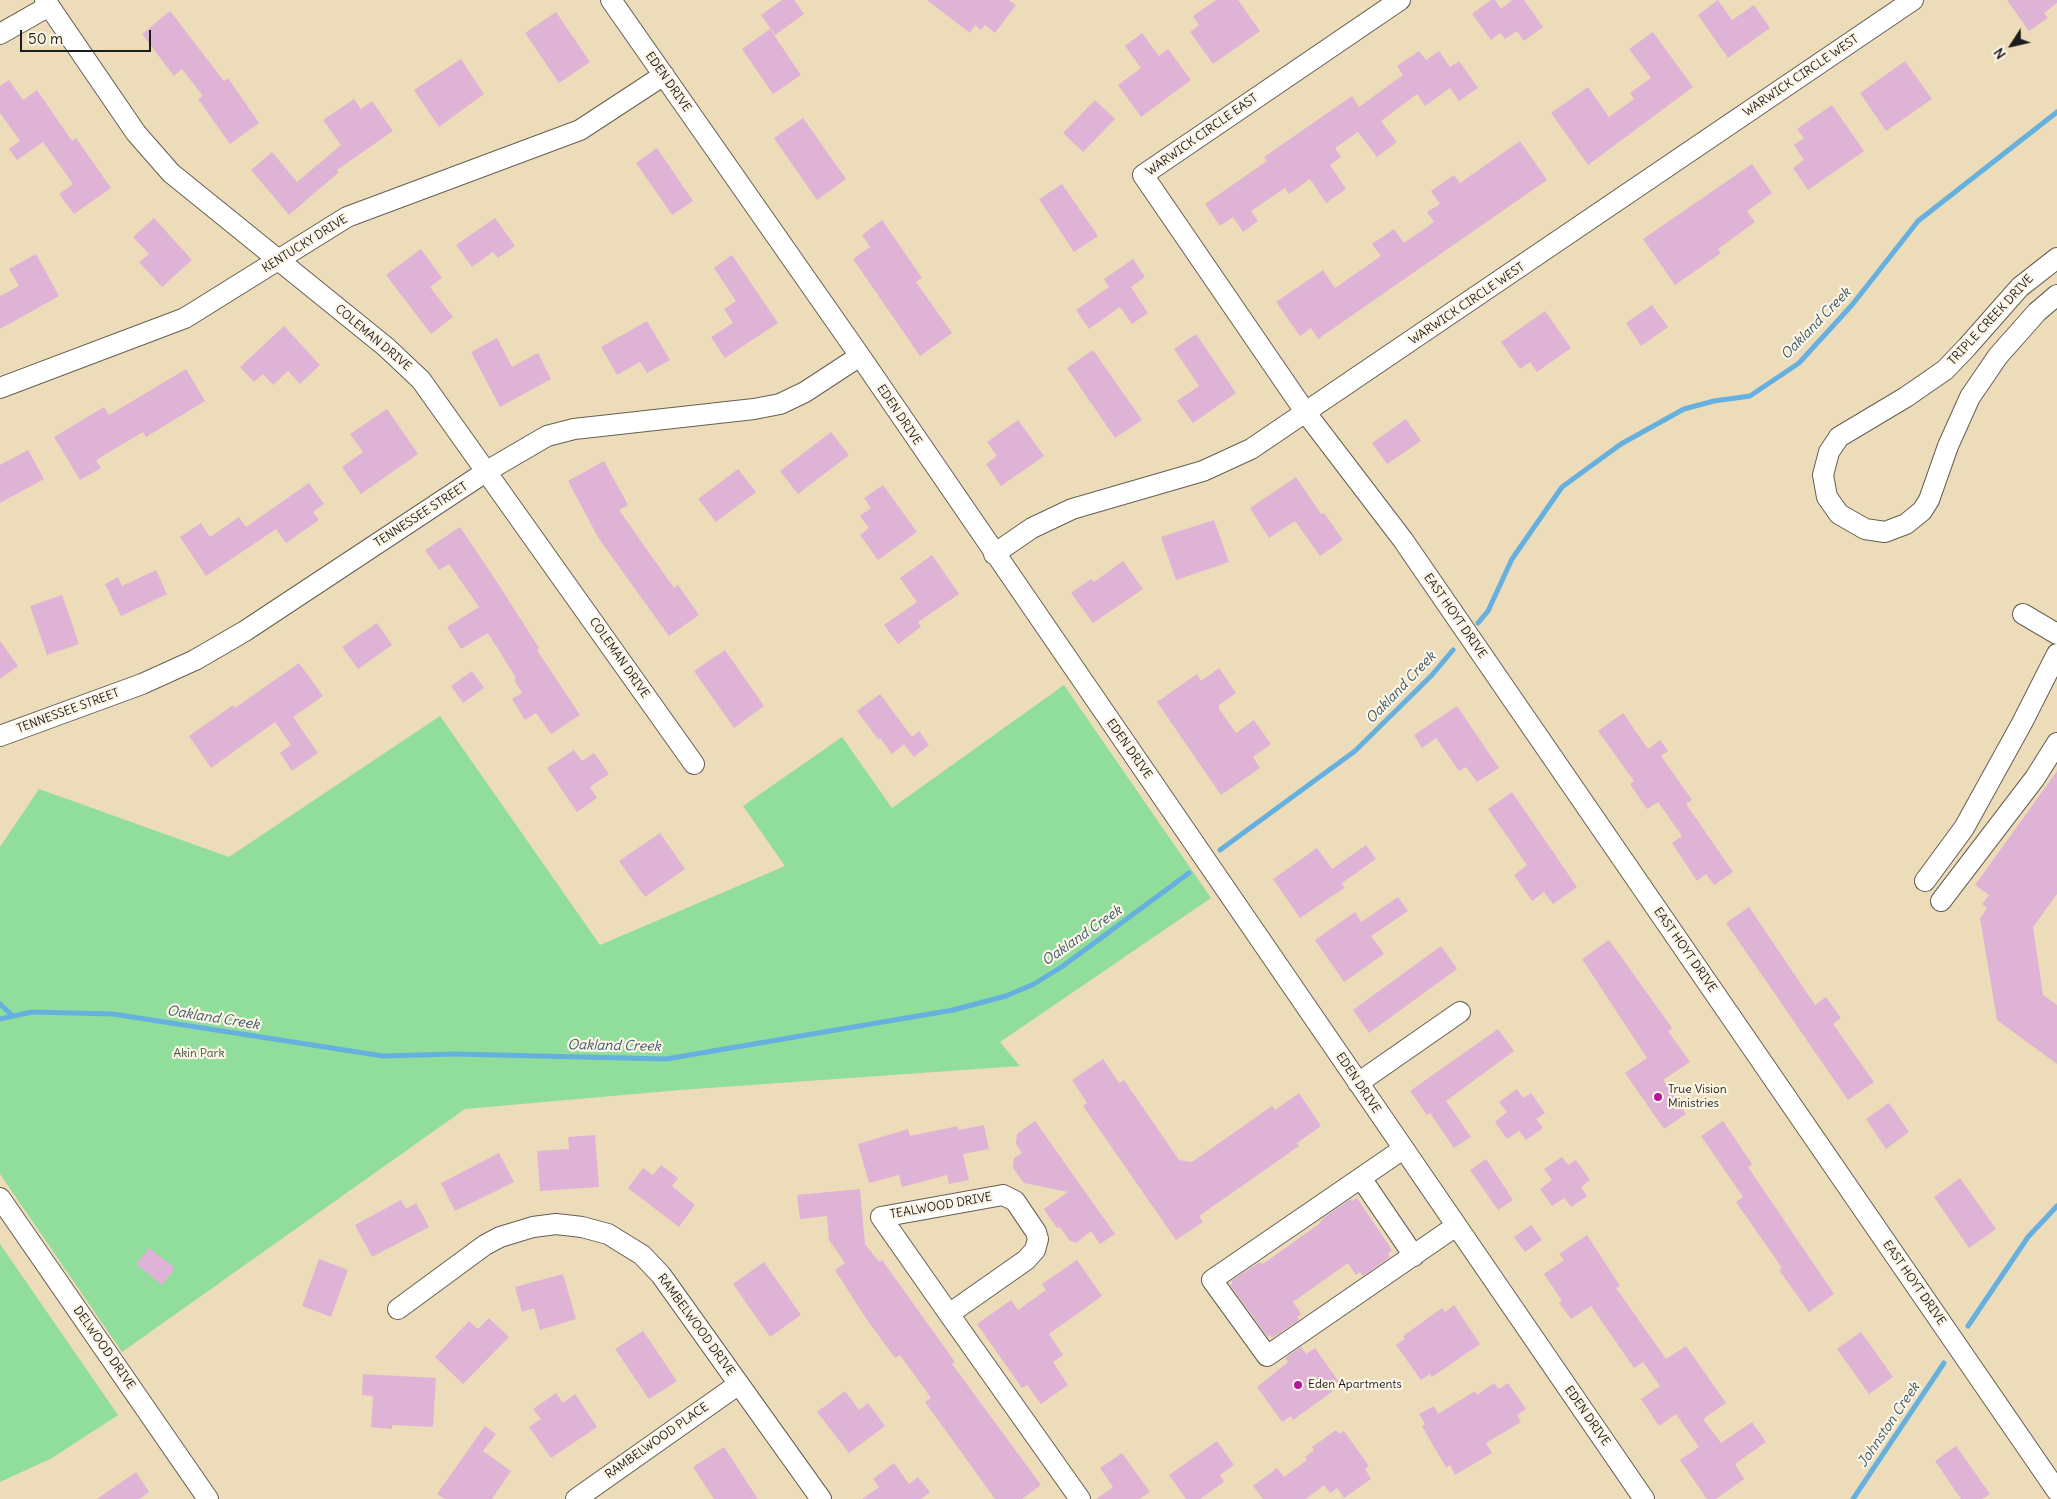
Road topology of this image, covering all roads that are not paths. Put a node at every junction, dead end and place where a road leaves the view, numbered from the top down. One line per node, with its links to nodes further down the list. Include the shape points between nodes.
1 (611, 0): 6 (street, EDEN DRIVE)
2 (1400, 0): 12 (street, WARWICK CIRCLE EAST, via 1143,175)
3 (1913, 0): 12 (street, WARWICK CIRCLE WEST)
4 (47, 3): 5 (street); 8 (street, COLEMAN DRIVE, via 125,117 162,163 184,185)
5 (0, 34)
6 (664, 75): 8 (street, KENTUCKY DRIVE, via 580,130 358,212); 10 (street, EDEN DRIVE)
7 (2057, 258): 9 (street, TRIPLE CREEK DRIVE, via 2020,286 1945,370 1839,437 1829,452 1823,475 1827,497 1839,514 1864,529 1885,532 1906,524 1922,511 1970,397 1998,356 2037,312)
8 (278, 260): 11 (street, KENTUCKY DRIVE, via 185,318); 13 (street, COLEMAN DRIVE, via 410,368)
9 (2057, 295)
10 (860, 356): 13 (street, TENNESSEE STREET, via 805,392 780,404 754,410 564,431 539,440); 14 (street, EDEN DRIVE)
11 (0, 388)
12 (1306, 413): 14 (street, WARWICK CIRCLE WEST, via 1237,457 1179,479 1072,509 1032,528); 33 (street, EAST HOYT DRIVE, via 1407,547)
13 (487, 471): 18 (street, TENNESSEE STREET, via 245,631 195,660 142,684); 20 (street, COLEMAN DRIVE)
14 (994, 554): 24 (street, EDEN DRIVE)
15 (2023, 614): 16 (street)
16 (2057, 634)
17 (2057, 654): 21 (street, via 1964,828)
18 (0, 736)
19 (2057, 743): 22 (street, via 2035,778)
20 (694, 764)
21 (1925, 881)
22 (1941, 901)
23 (1460, 1012): 24 (street)
24 (1358, 1083): 25 (street, EDEN DRIVE)
25 (1403, 1149): 26 (street); 28 (street, EDEN DRIVE)
26 (1361, 1178): 29 (street); 29 (street, via 1212,1280 1267,1356)
27 (0, 1198): 34 (street, DELWOOD DRIVE)
28 (1456, 1226): 29 (street); 38 (street, EDEN DRIVE)
29 (1414, 1256)
30 (398, 1309): 32 (street, RAMBELWOOD DRIVE, via 500,1237 543,1225 582,1227 620,1240 653,1266)
31 (950, 1314): 31 (street, TEALWOOD DRIVE, via 1026,1260 1035,1250 1036,1232 1010,1197 992,1196 881,1217); 37 (street, TEALWOOD DRIVE)
32 (739, 1384): 35 (street, RAMBELWOOD PLACE); 36 (street, RAMBELWOOD DRIVE)
33 (2057, 1491)
34 (208, 1499)
35 (576, 1499)
36 (821, 1499)
37 (1080, 1499)
38 (1644, 1499)

